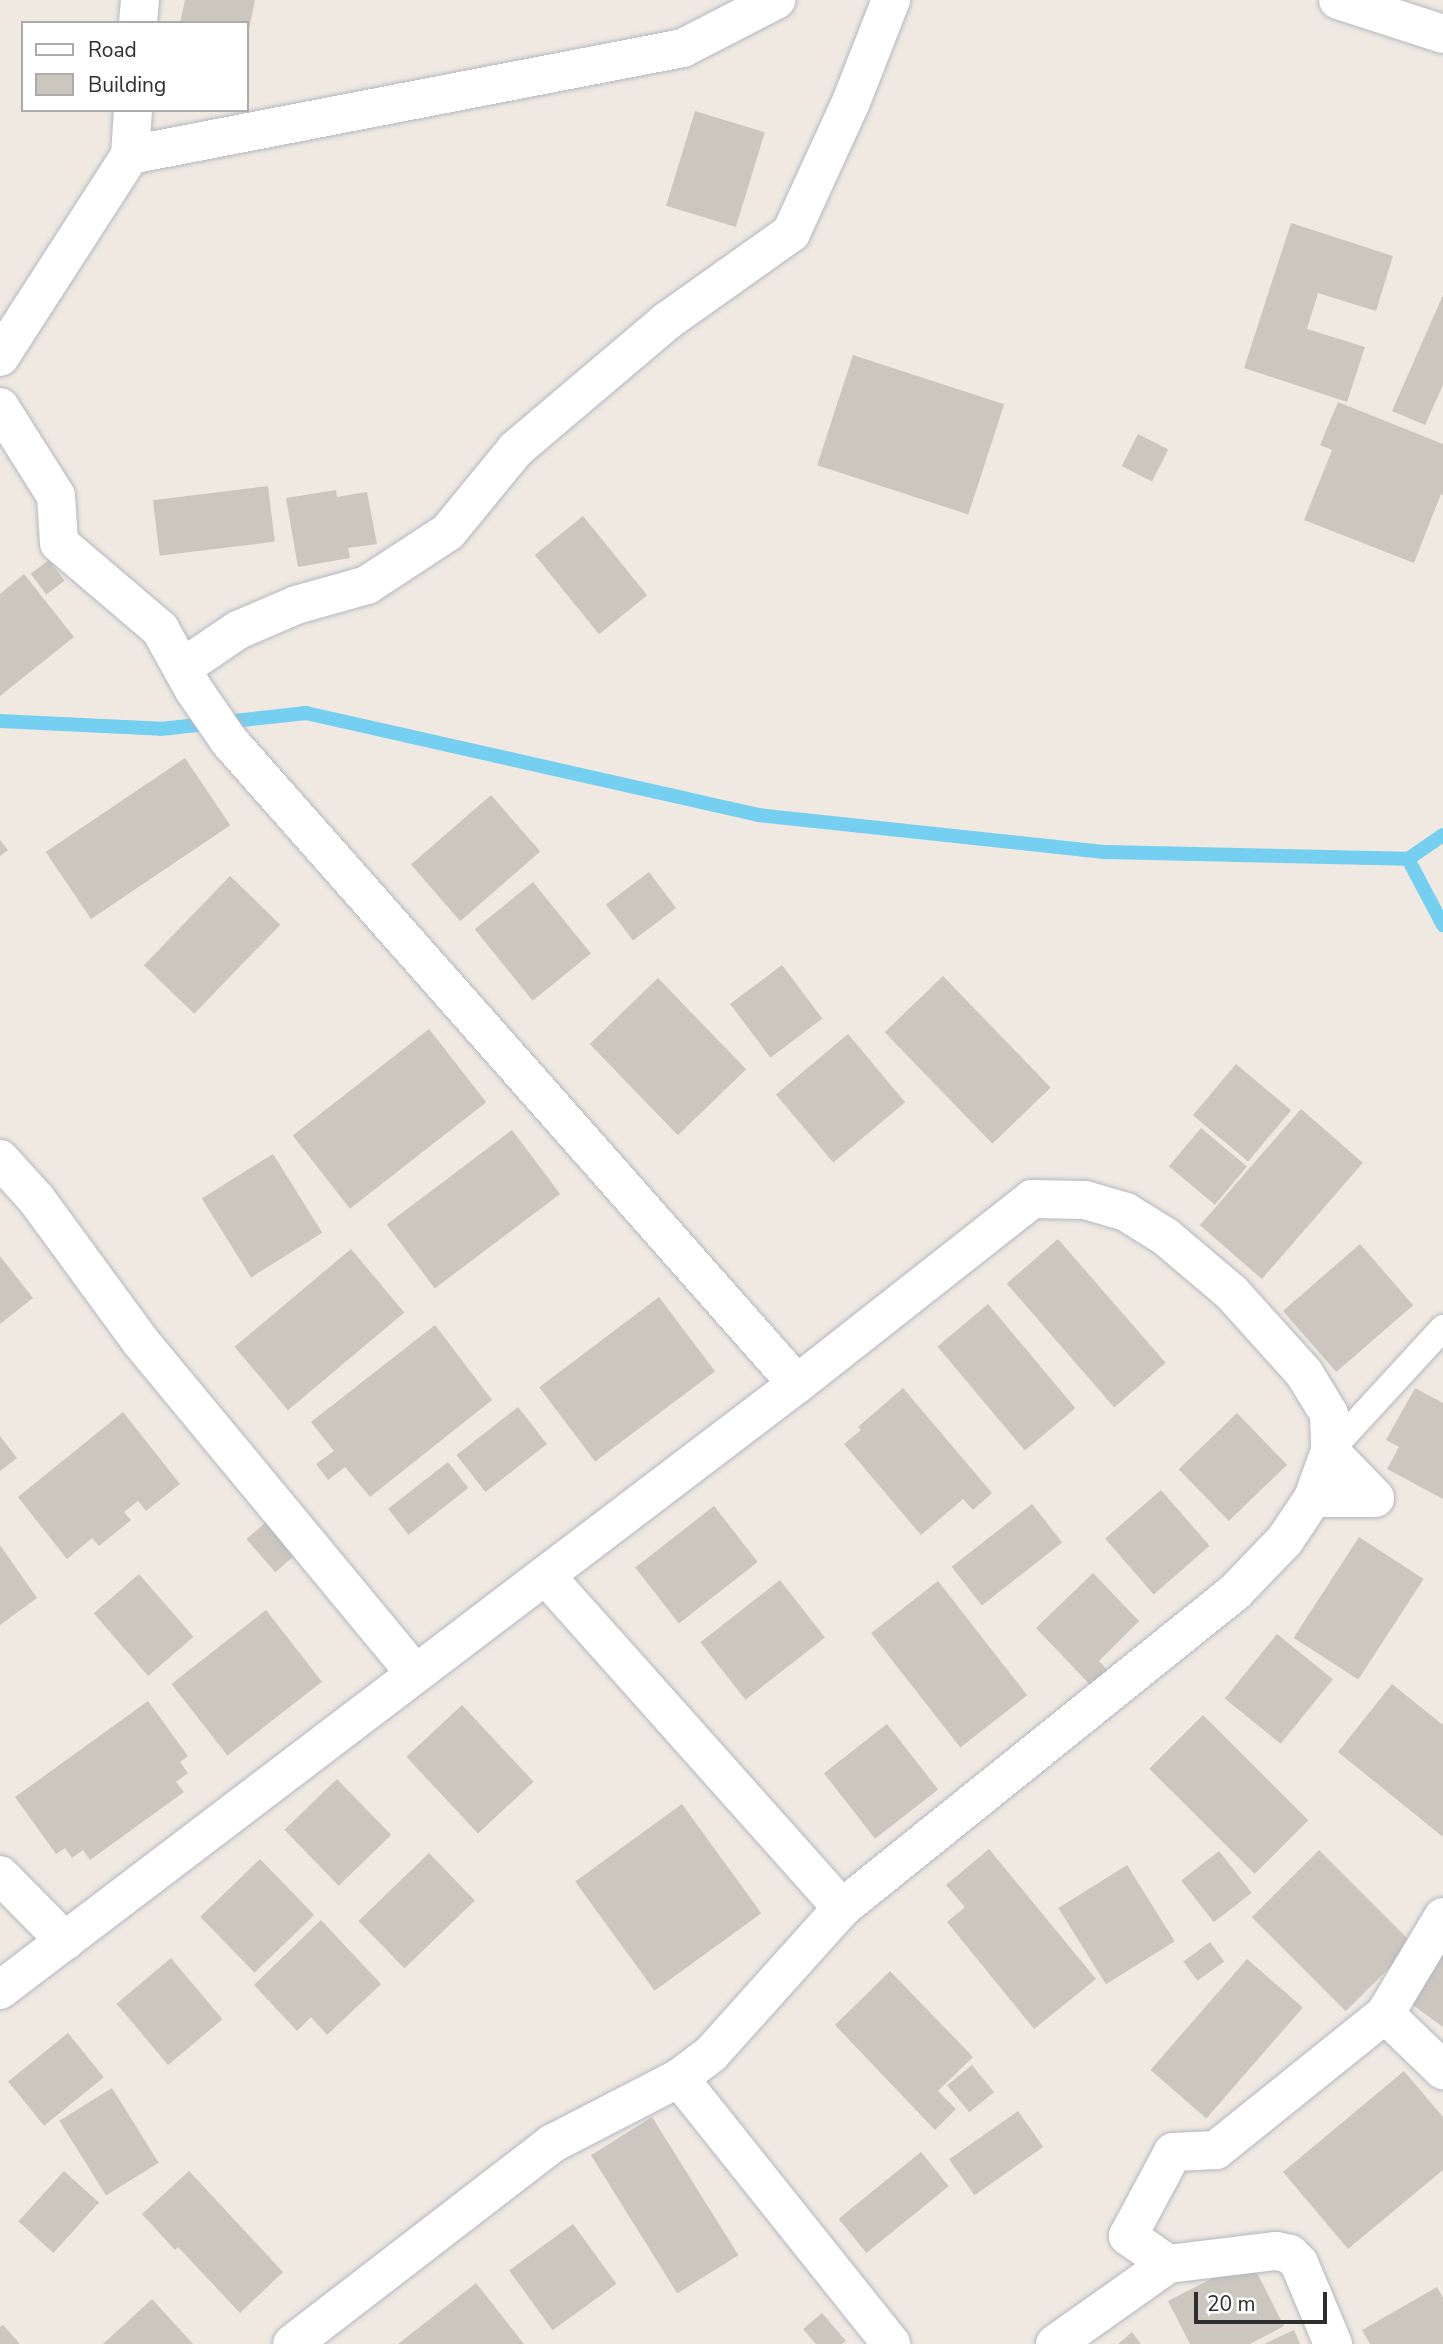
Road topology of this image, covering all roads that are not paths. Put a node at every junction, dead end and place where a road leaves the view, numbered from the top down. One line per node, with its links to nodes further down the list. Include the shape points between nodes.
1 (140, 0): 5 (street)
2 (776, 0): 8 (street, via 683,48)
3 (891, 0): 11 (street, via 791,233 667,321 516,449 448,532 367,585 296,605 238,631)
4 (1345, 1): 6 (street)
5 (138, 21)
6 (1443, 34)
7 (133, 112): 8 (street)
8 (130, 155): 9 (street)
9 (0, 357)
10 (0, 407): 11 (street, via 56,496 59,543 160,629)
11 (182, 668): 14 (street, via 229,741)
12 (0, 1159): 18 (street, via 37,1200 141,1342)
13 (1443, 1328): 15 (lane)
14 (797, 1384): 15 (street, via 1032,1199 1085,1200 1126,1212 1166,1237 1233,1293 1304,1373 1329,1414); 17 (street)
15 (1330, 1451): 16 (street); 16 (street, via 1375,1498)
16 (1313, 1499): 20 (street, via 1285,1540 1235,1592)
17 (546, 1576): 18 (street); 20 (street)
18 (415, 1673): 22 (street)
19 (0, 1875): 22 (street)
20 (842, 1908): 26 (street, via 711,2054)
21 (1443, 1917): 24 (street)
22 (65, 1941): 23 (street)
23 (0, 1990)
24 (1385, 2014): 25 (street); 27 (street, via 1216,2150 1173,2152 1128,2236)
25 (1443, 2070)
26 (678, 2078): 28 (street, via 553,2143); 29 (street)
27 (1168, 2264): 30 (street); 31 (street, via 1267,2251 1290,2254 1299,2263)
28 (292, 2344)
29 (891, 2344)
30 (1055, 2344)
31 (1333, 2344)

